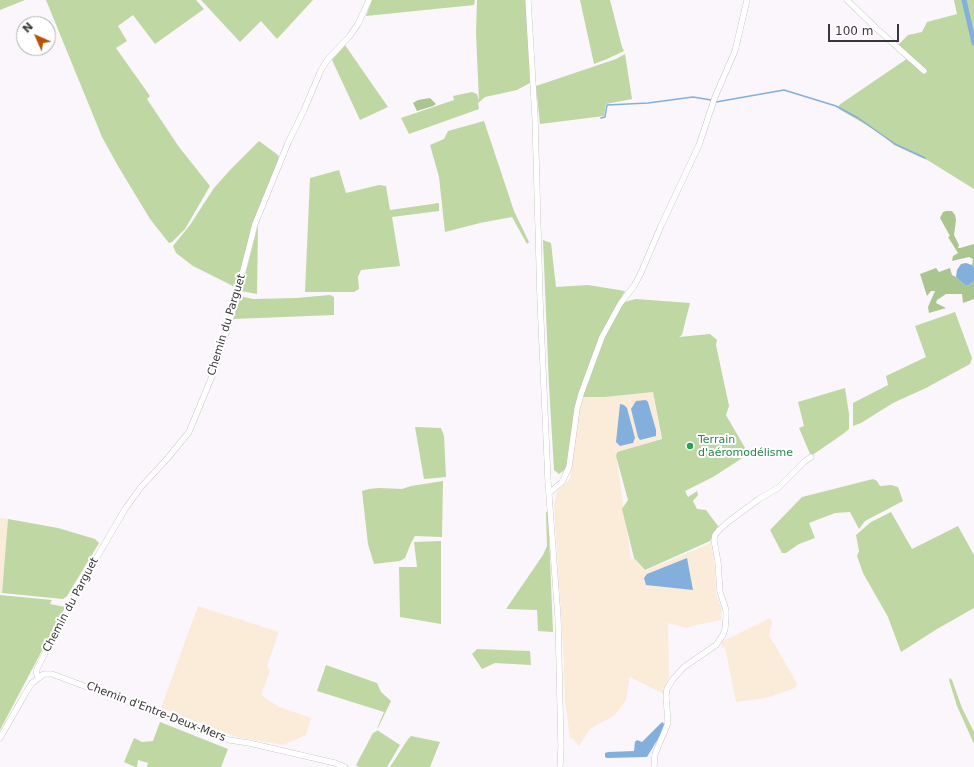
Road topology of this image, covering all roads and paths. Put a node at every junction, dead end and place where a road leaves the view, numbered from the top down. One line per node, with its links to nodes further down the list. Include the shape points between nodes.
1 (369, 0): 8 (street, Chemin du Parguet, via 358,24 321,70 288,143 255,224 215,369 189,432 125,509 44,653 36,671)
2 (528, 0): 7 (street, via 535,109)
3 (747, 0): 7 (street, via 735,51 715,97 699,144 640,275 602,337 577,409 569,467 562,482)
4 (847, 0): 5 (street)
5 (924, 71)
6 (811, 457): 12 (street, via 778,488 728,522 715,535 720,592 726,610 725,629 716,645 684,667 667,689 668,723 655,754)
7 (549, 493): 11 (street, via 558,618)
8 (38, 678): 9 (street, via 24,694); 10 (street, Chemin d'Entre-Deux-Mers, via 44,674 60,676 229,740)
9 (0, 738)
10 (346, 767)
11 (560, 767)
12 (654, 767)

